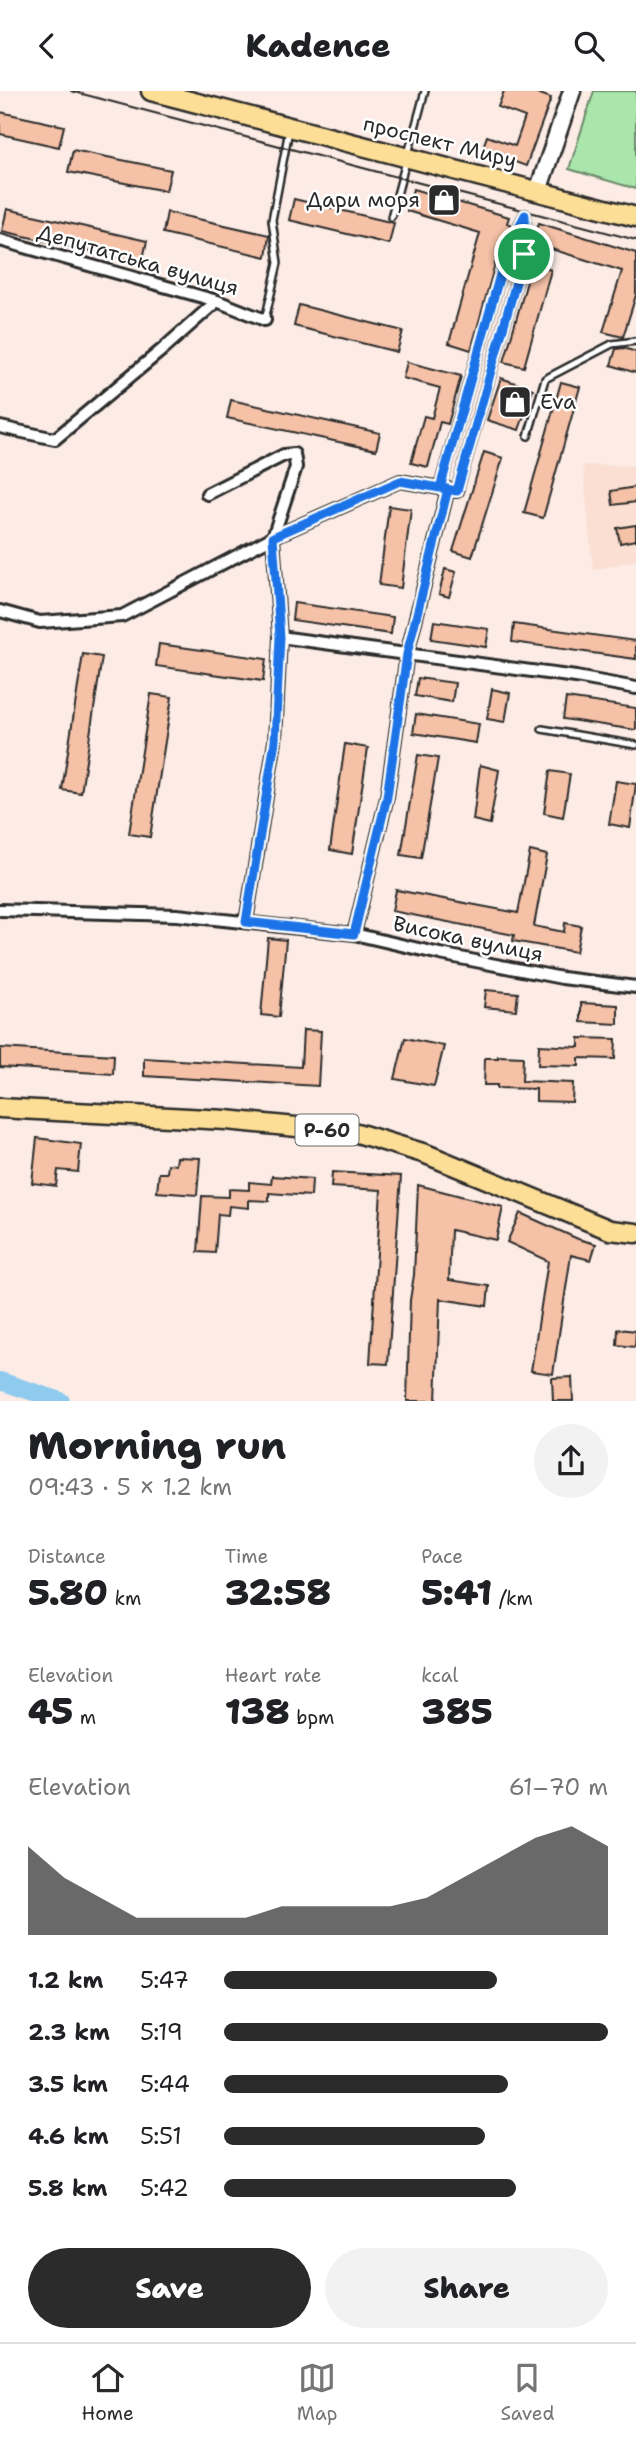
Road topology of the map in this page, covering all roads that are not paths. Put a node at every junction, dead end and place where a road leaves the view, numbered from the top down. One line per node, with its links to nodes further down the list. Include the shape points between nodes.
1 (151, 91): 4 (main road, проспект Миру)
2 (425, 91): 5 (lane)
3 (572, 91): 6 (main road)
4 (289, 127): 5 (main road, проспект Миру); 11 (lane, via 272,220 278,263)
5 (408, 157): 6 (main road, проспект Миру); 7 (lane)
6 (538, 191): 8 (main road, проспект Миру)
7 (391, 217)
8 (636, 217)
9 (0, 240): 10 (street, Депутатська вулиця)
10 (217, 301): 11 (street, Депутатська вулиця); 13 (street, via 55,439)
11 (265, 320)
12 (636, 341): 14 (lane, via 612,344 545,379)
13 (0, 427)
14 (528, 436)
15 (448, 489): 15 (street, via 507,250 525,215 524,254); 17 (street, via 400,481); 20 (street)
16 (207, 494): 17 (street, via 294,454 296,467)
17 (273, 537): 18 (street, via 121,616 40,622); 19 (street)
18 (0, 611)
19 (280, 637): 20 (street); 25 (street, via 275,741)
20 (407, 654): 21 (street); 26 (street, via 387,797)
21 (636, 688)
22 (542, 729): 23 (lane)
23 (636, 745)
24 (0, 910): 25 (street, Висока вулиця, via 177,915)
25 (246, 922): 26 (street, Висока вулиця)
26 (354, 934): 27 (street, Висока вулиця, via 562,978)
27 (636, 987)
28 (0, 1108): 29 (main road, Р-60, via 226,1120 357,1133 426,1154 610,1230)
29 (636, 1233)

